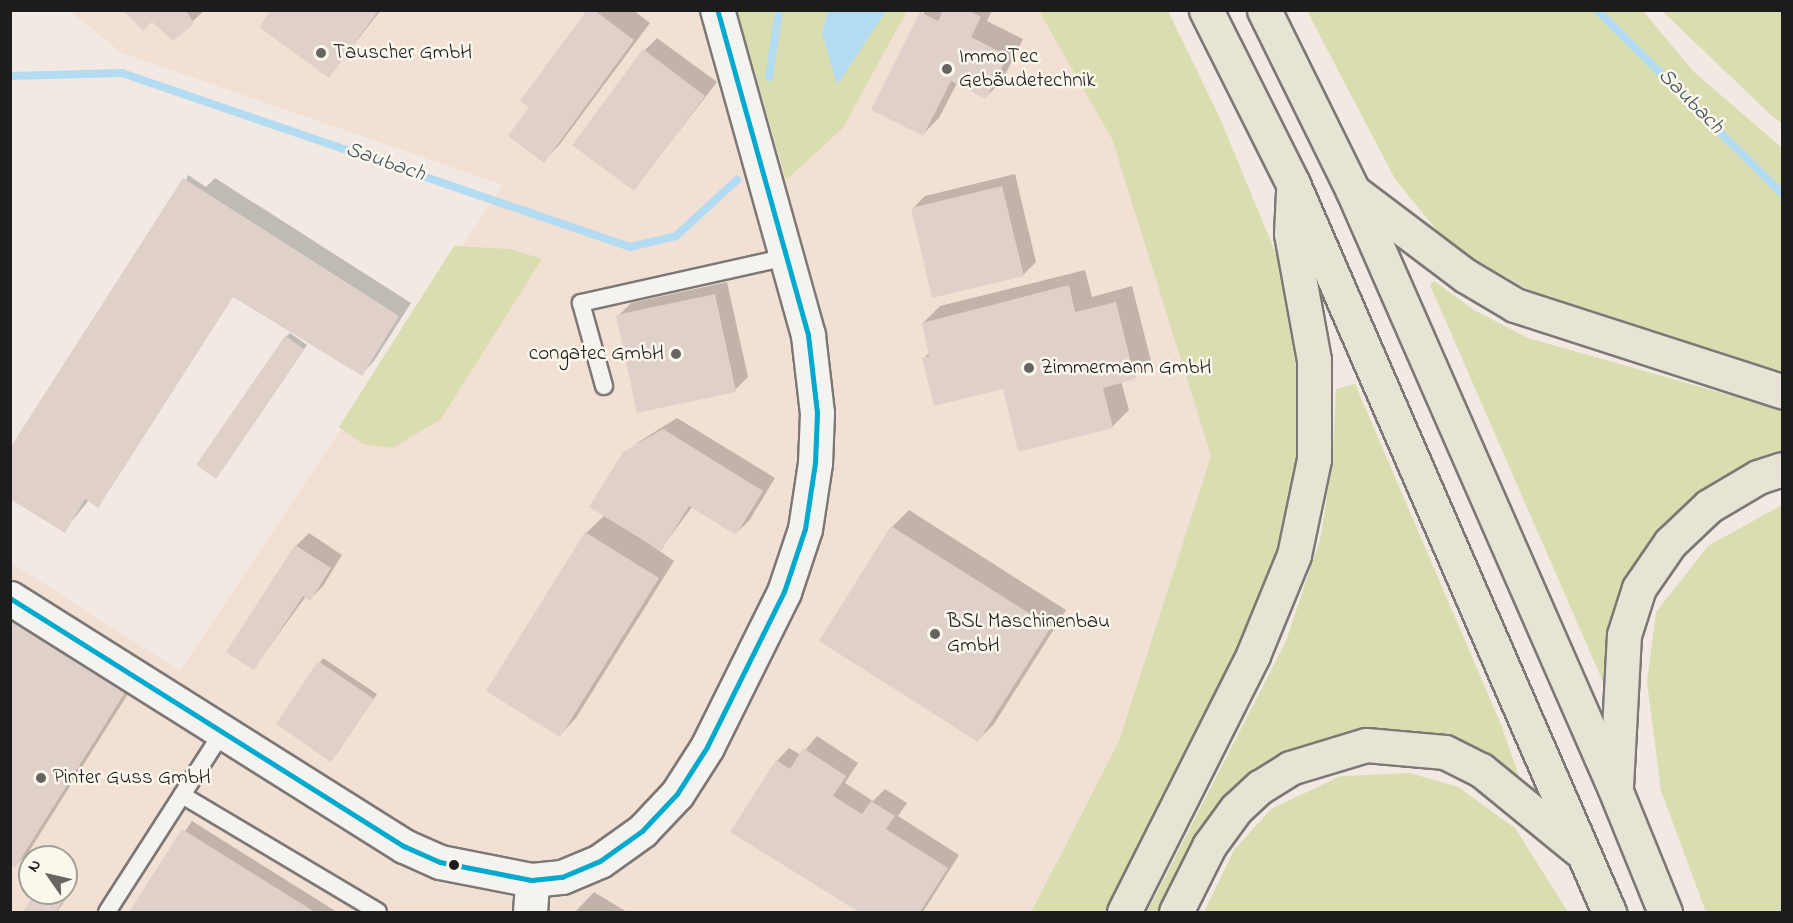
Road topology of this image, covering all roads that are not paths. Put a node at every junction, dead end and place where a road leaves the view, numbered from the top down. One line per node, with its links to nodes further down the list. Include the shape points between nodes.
1 (717, 10): 6 (street)
2 (1206, 10): 4 (highway)
3 (1264, 10): 5 (highway)
4 (1293, 184): 14 (highway); 19 (highway, via 1291,234 1314,360 1314,459 1294,555 1253,655)
5 (1352, 189): 8 (highway, via 1466,276 1515,305); 12 (highway)
6 (786, 256): 7 (lane, via 581,303); 15 (street, via 808,335 817,413 805,529 784,592 707,747 677,794 642,831 600,861 562,877)
7 (604, 386)
8 (1782, 391)
9 (1782, 469): 12 (highway, via 1758,477 1709,507 1670,543 1639,588 1624,635)
10 (10, 598): 11 (street)
11 (222, 733): 13 (lane); 15 (street, via 404,846 440,862)
12 (1616, 789): 22 (highway)
13 (182, 795): 16 (lane); 17 (lane)
14 (1584, 854): 20 (highway, via 1490,777 1445,752 1366,745 1290,768 1260,787 1236,809 1209,846); 21 (highway)
15 (532, 880): 18 (street)
16 (107, 912)
17 (378, 912)
18 (530, 912)
19 (1124, 912)
20 (1176, 912)
21 (1609, 912)
22 (1665, 912)

